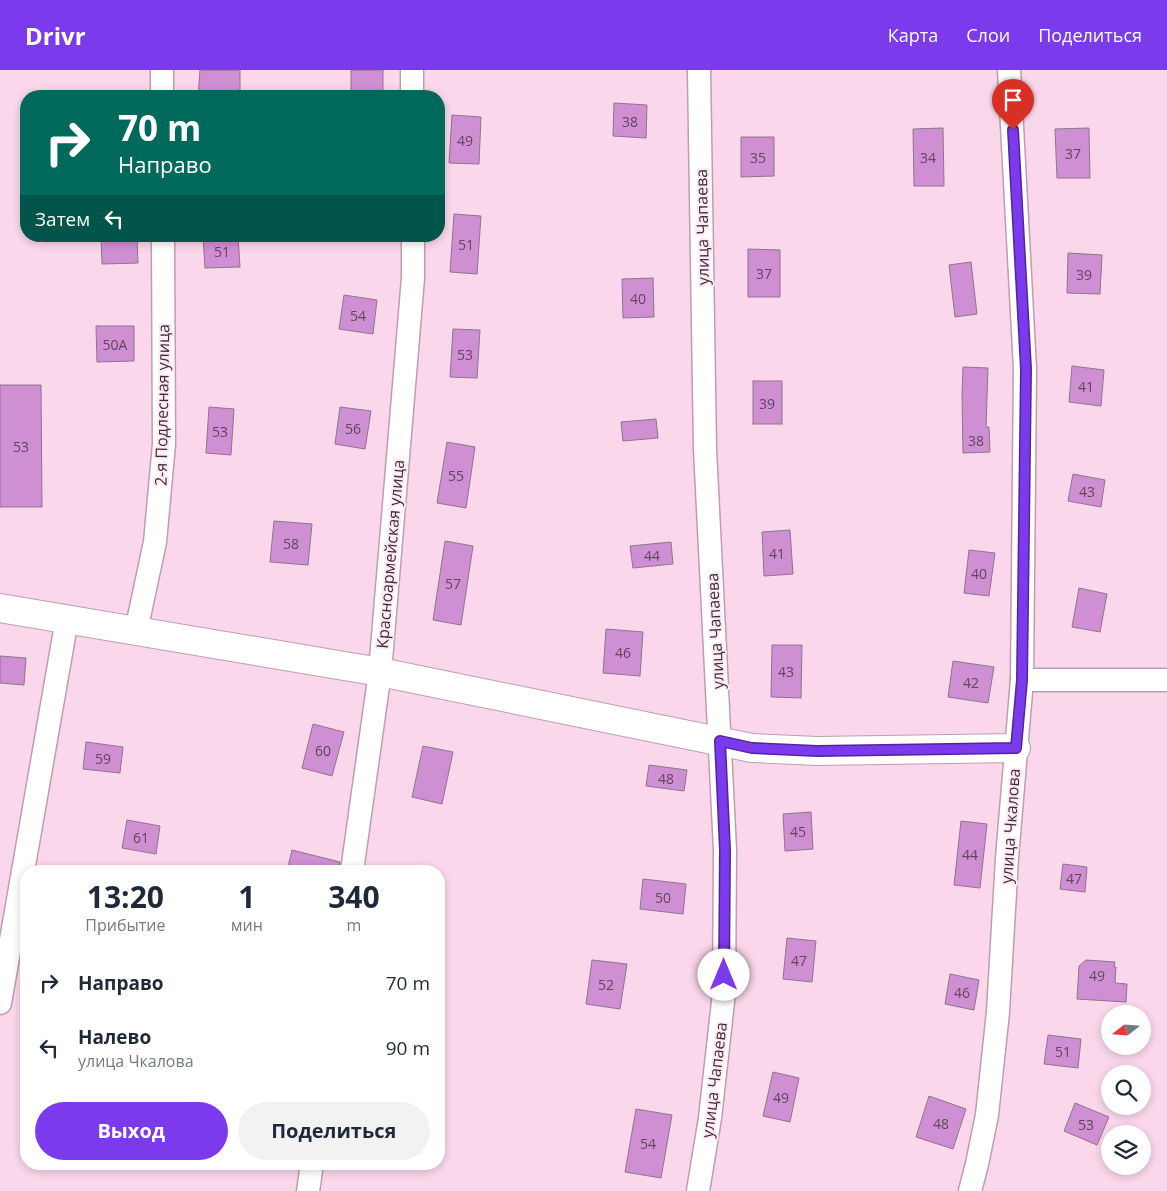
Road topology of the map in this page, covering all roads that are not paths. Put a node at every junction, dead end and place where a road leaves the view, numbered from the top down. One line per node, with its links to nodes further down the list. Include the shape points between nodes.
1 (162, 70): 5 (street)
2 (412, 70): 6 (street)
3 (699, 70): 15 (street, улица Чапаева, via 705,449)
4 (1009, 70): 13 (street, улица Чкалова, via 1026,369)
5 (162, 90)
6 (412, 90)
7 (163, 242): 11 (street, 2-я Подлесная улица, via 164,444 155,542)
8 (413, 242): 12 (street, Красноармейская улица, via 413,278)
9 (0, 608): 10 (street)
10 (67, 619): 11 (street); 17 (street)
11 (136, 631): 12 (street)
12 (380, 672): 15 (street); 18 (street, Красноармейская улица)
13 (1022, 680): 14 (street); 16 (street, улица Чкалова)
14 (1167, 680)
15 (720, 741): 16 (street, via 752,748 817,751); 23 (street, улица Чапаева, via 725,850 724,993)
16 (1016, 748): 24 (street, улица Чкалова, via 998,1012 986,1115)
17 (24, 865)
18 (353, 865)
19 (20, 888): 20 (street)
20 (0, 1003)
21 (311, 1170): 22 (street)
22 (308, 1191)
23 (698, 1191)
24 (970, 1191)

